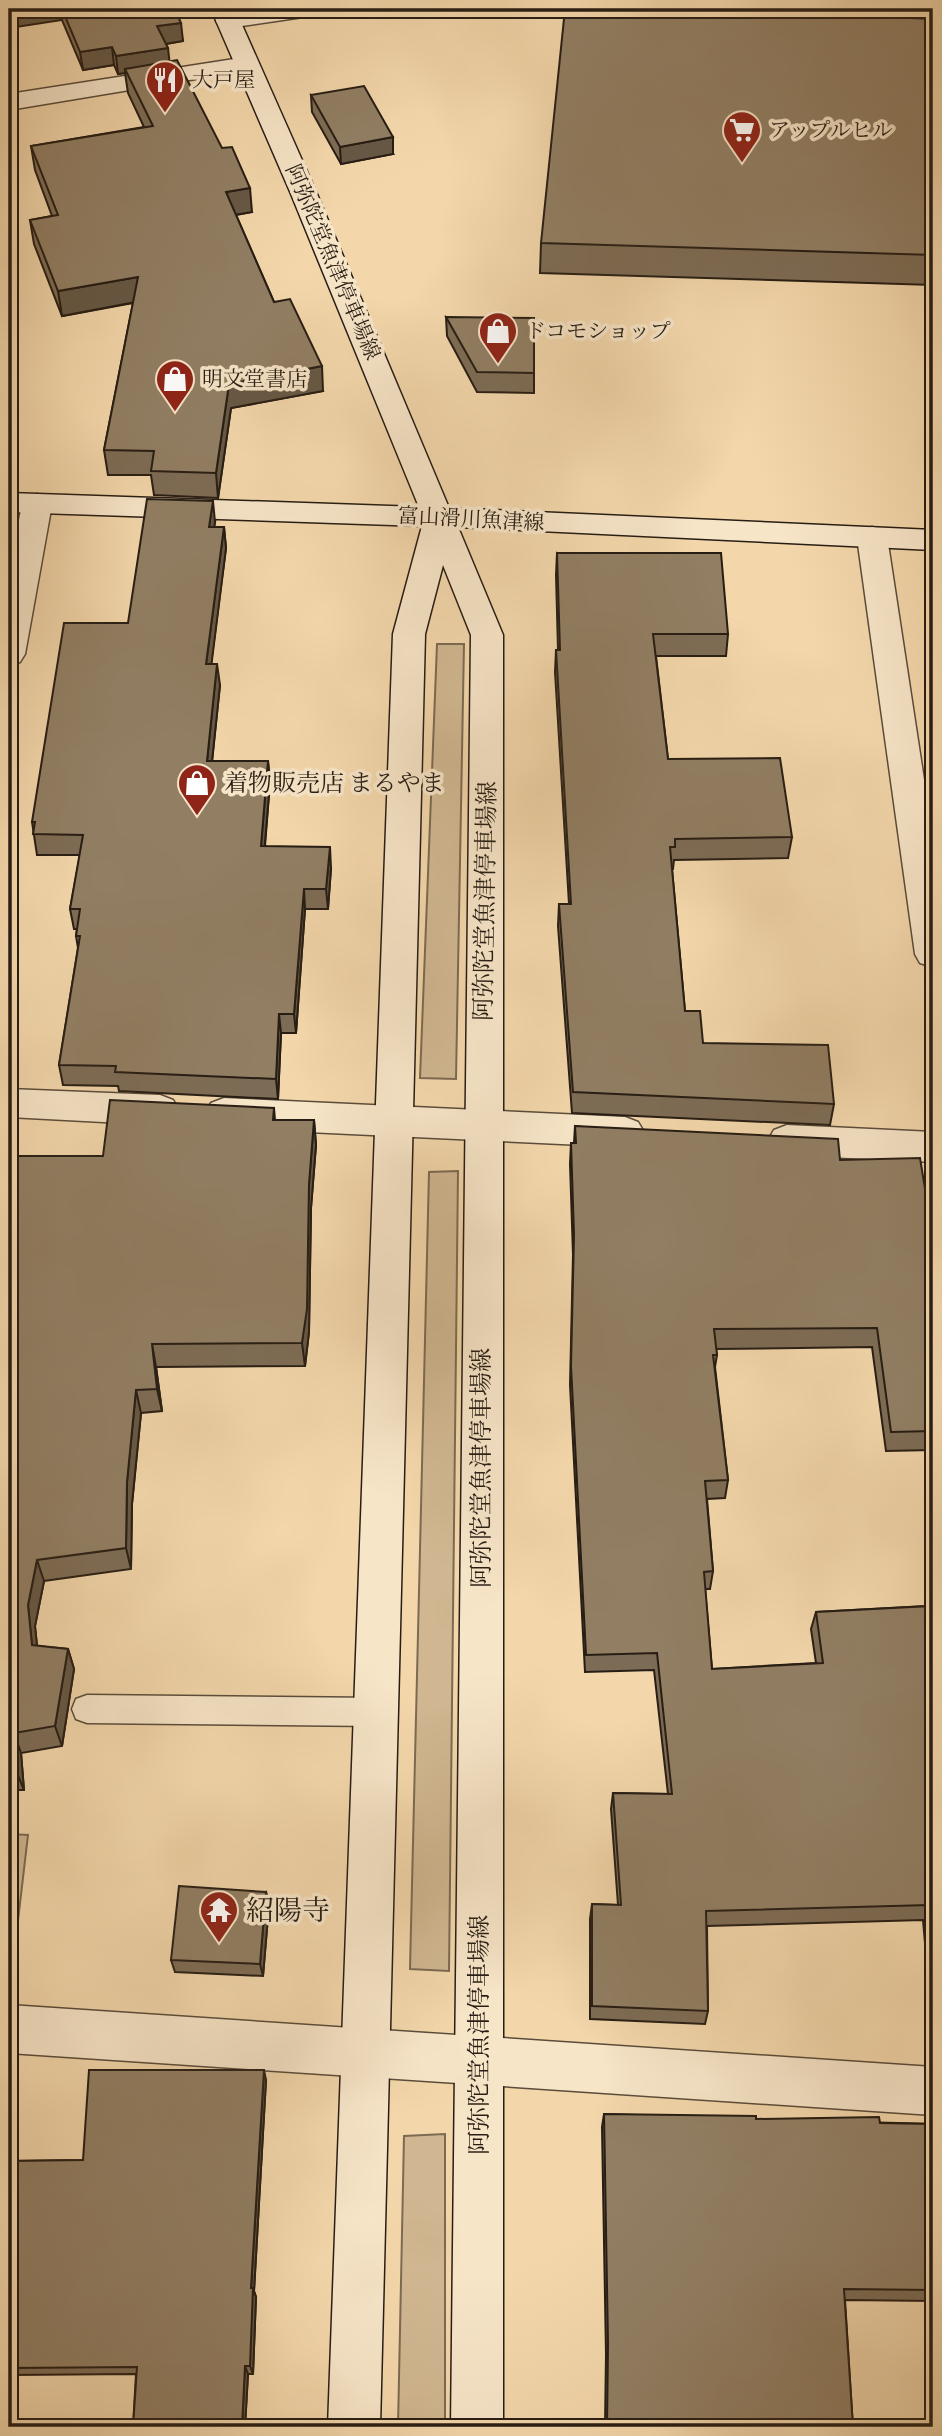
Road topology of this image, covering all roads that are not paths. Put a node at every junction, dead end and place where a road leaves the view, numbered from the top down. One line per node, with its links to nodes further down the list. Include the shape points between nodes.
1 (310, 9): 2 (main road)
2 (225, 15): 3 (main road, 阿弥陀堂魚津停車場線)
3 (247, 64): 4 (main road); 6 (main road, 阿弥陀堂魚津停車場線)
4 (9, 102)
5 (23, 503): 6 (main road, 富山滑川魚津線); 9 (main road)
6 (440, 517): 7 (main road, 富山滑川魚津線); 13 (main road, via 409,634); 14 (main road, 阿弥陀堂魚津停車場線, via 487,635)
7 (872, 537): 8 (main road, 富山滑川魚津線); 10 (main road)
8 (933, 540)
9 (9, 654)
10 (924, 821): 11 (main road)
11 (933, 954)
12 (9, 1103): 13 (main road)
13 (396, 1121): 14 (main road); 19 (main road)
14 (482, 1125): 15 (main road); 22 (main road, 阿弥陀堂魚津停車場線)
15 (655, 1133)
16 (752, 1138): 17 (main road)
17 (933, 1147)
18 (87, 1709): 19 (lane)
19 (377, 1712): 21 (main road)
20 (9, 2029): 21 (main road)
21 (366, 2053): 22 (main road); 24 (main road)
22 (480, 2060): 23 (main road); 25 (main road, 阿弥陀堂魚津停車場線)
23 (933, 2091)
24 (354, 2427)
25 (477, 2427)

